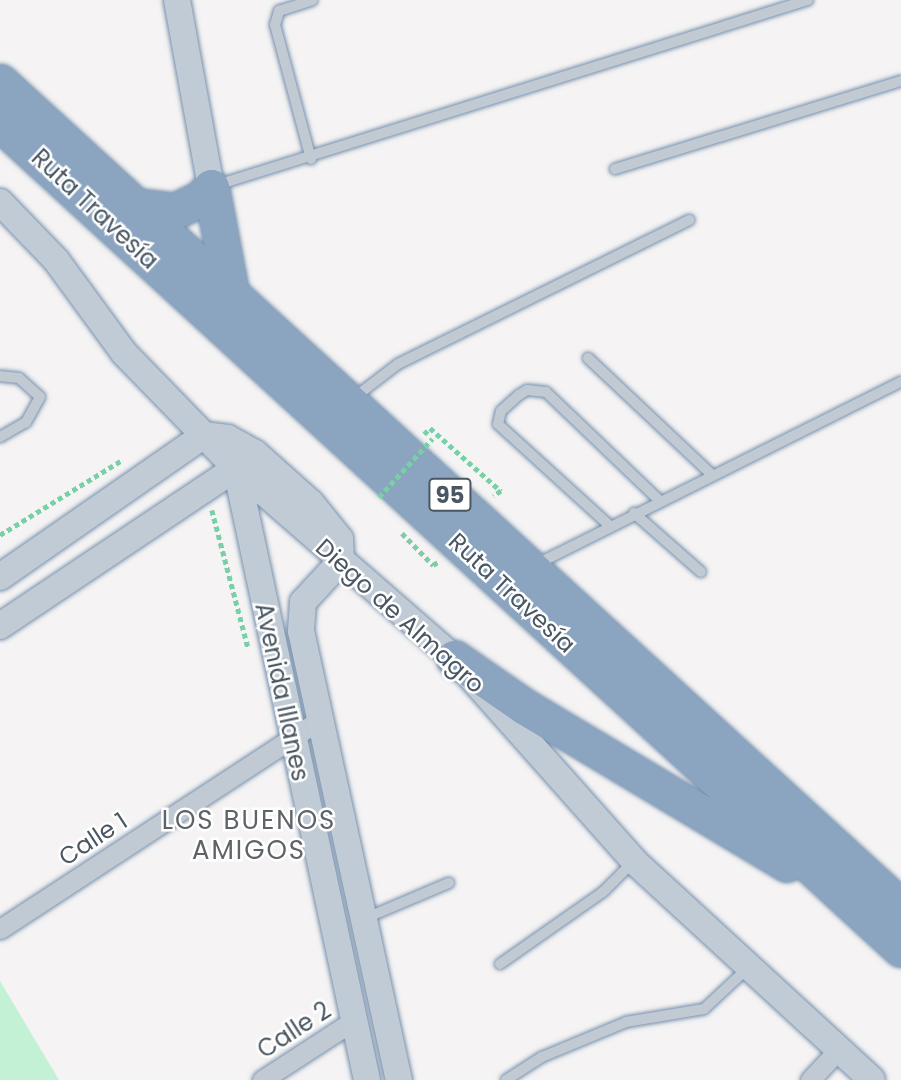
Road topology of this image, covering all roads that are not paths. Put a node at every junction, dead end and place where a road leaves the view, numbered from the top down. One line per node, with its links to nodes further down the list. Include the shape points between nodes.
1 (177, 0): 9 (main road)
2 (312, 0): 7 (lane, via 279,11 275,25)
3 (808, 0): 7 (lane)
4 (901, 81): 8 (lane)
5 (0, 82): 11 (highway, Ruta Travesía / 95)
6 (0, 123): 36 (highway, Ruta Travesía / 95)
7 (311, 159): 9 (lane)
8 (615, 169)
9 (211, 187): 11 (highway, via 200,199 175,211); 13 (highway)
10 (0, 202): 18 (main road, Diego de Almagro, via 56,260 124,353)
11 (136, 206): 13 (highway, Ruta Travesía / 95)
12 (689, 220): 17 (lane, via 398,364)
13 (231, 293): 17 (highway, Ruta Travesía / 95)
14 (588, 358): 21 (lane)
15 (0, 376): 19 (lane, via 19,378 40,397 26,422)
16 (901, 382): 21 (lane)
17 (349, 402): 26 (highway, Ruta Travesía / 95)
18 (204, 435): 20 (main road, Diego de Almagro); 25 (main road, via 228,438 246,448 312,503 340,539); 28 (main road)
19 (0, 437)
20 (236, 468): 25 (main road, Diego de Almagro); 29 (main road); 32 (main road, Avenida Illanes)
21 (710, 474): 22 (lane)
22 (659, 500): 23 (lane); 24 (lane, via 546,392 527,390 519,395 501,411 498,424)
23 (634, 513): 24 (lane); 27 (lane)
24 (610, 526): 26 (lane)
25 (341, 561): 30 (main road, Diego de Almagro); 31 (main road, Avenida Illanes, via 310,592 299,612)
26 (530, 567): 35 (highway, Ruta Travesía / 95)
27 (701, 572)
28 (0, 577)
29 (0, 626)
30 (454, 658): 33 (main road, Diego de Almagro); 36 (highway, via 525,708)
31 (319, 720): 32 (street, Calle 1); 37 (main road, Avenida Illanes)
32 (292, 738): 38 (street, Calle 1); 42 (main road, Avenida Illanes)
33 (634, 861): 40 (lane, via 603,892); 41 (main road, Diego de Almagro)
34 (449, 883): 37 (lane)
35 (901, 907)
36 (864, 916): 39 (highway, Ruta Travesía / 95)
37 (365, 918): 46 (main road, Avenida Illanes)
38 (0, 929)
39 (901, 949)
40 (500, 964)
41 (749, 967): 43 (main road, Diego de Almagro); 47 (lane, via 704,1009 626,1022 542,1057)
42 (353, 1021): 44 (street, Calle 2); 45 (main road, Avenida Illanes)
43 (839, 1049): 48 (street); 49 (main road, Diego de Almagro)
44 (262, 1080)
45 (367, 1080)
46 (400, 1080)
47 (506, 1080)
48 (810, 1080)
49 (872, 1080)

